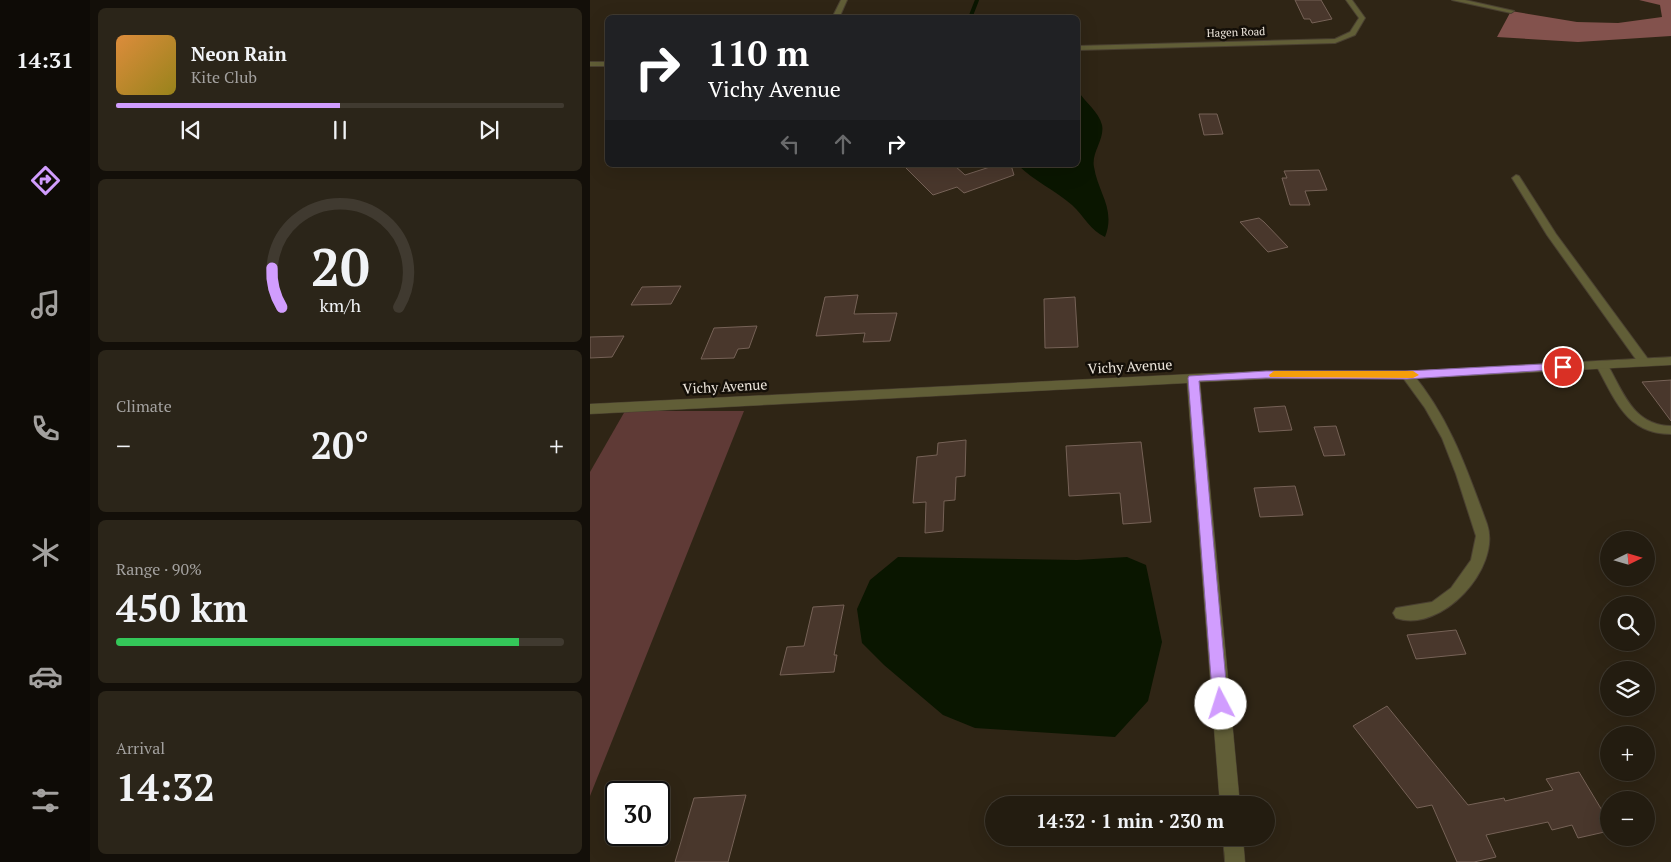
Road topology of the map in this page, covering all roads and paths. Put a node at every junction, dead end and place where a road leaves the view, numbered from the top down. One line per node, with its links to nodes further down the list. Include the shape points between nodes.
1 (844, 0): 5 (lane)
2 (1349, 0): 6 (lane, Hagen Road, via 1362,18 1354,34 1335,41)
3 (1455, 0): 4 (lane)
4 (1511, 11)
5 (836, 15)
6 (1080, 48)
7 (590, 64): 8 (lane)
8 (605, 64)
9 (1516, 178): 11 (lane, via 1552,235)
10 (1671, 361): 11 (street, Vichy Avenue)
11 (1644, 362): 12 (street, Vichy Avenue)
12 (1602, 364): 13 (street, Vichy Avenue); 16 (lane, via 1640,423 1658,430)
13 (1407, 375): 14 (street, Vichy Avenue); 17 (lane, via 1426,398 1442,426 1466,480 1483,537 1480,556 1461,587 1428,610)
14 (1193, 378): 15 (street, Vichy Avenue); 18 (street)
15 (590, 409)
16 (1671, 430)
17 (1401, 613)
18 (1229, 796)
19 (1234, 846): 20 (street)
20 (1235, 862)

